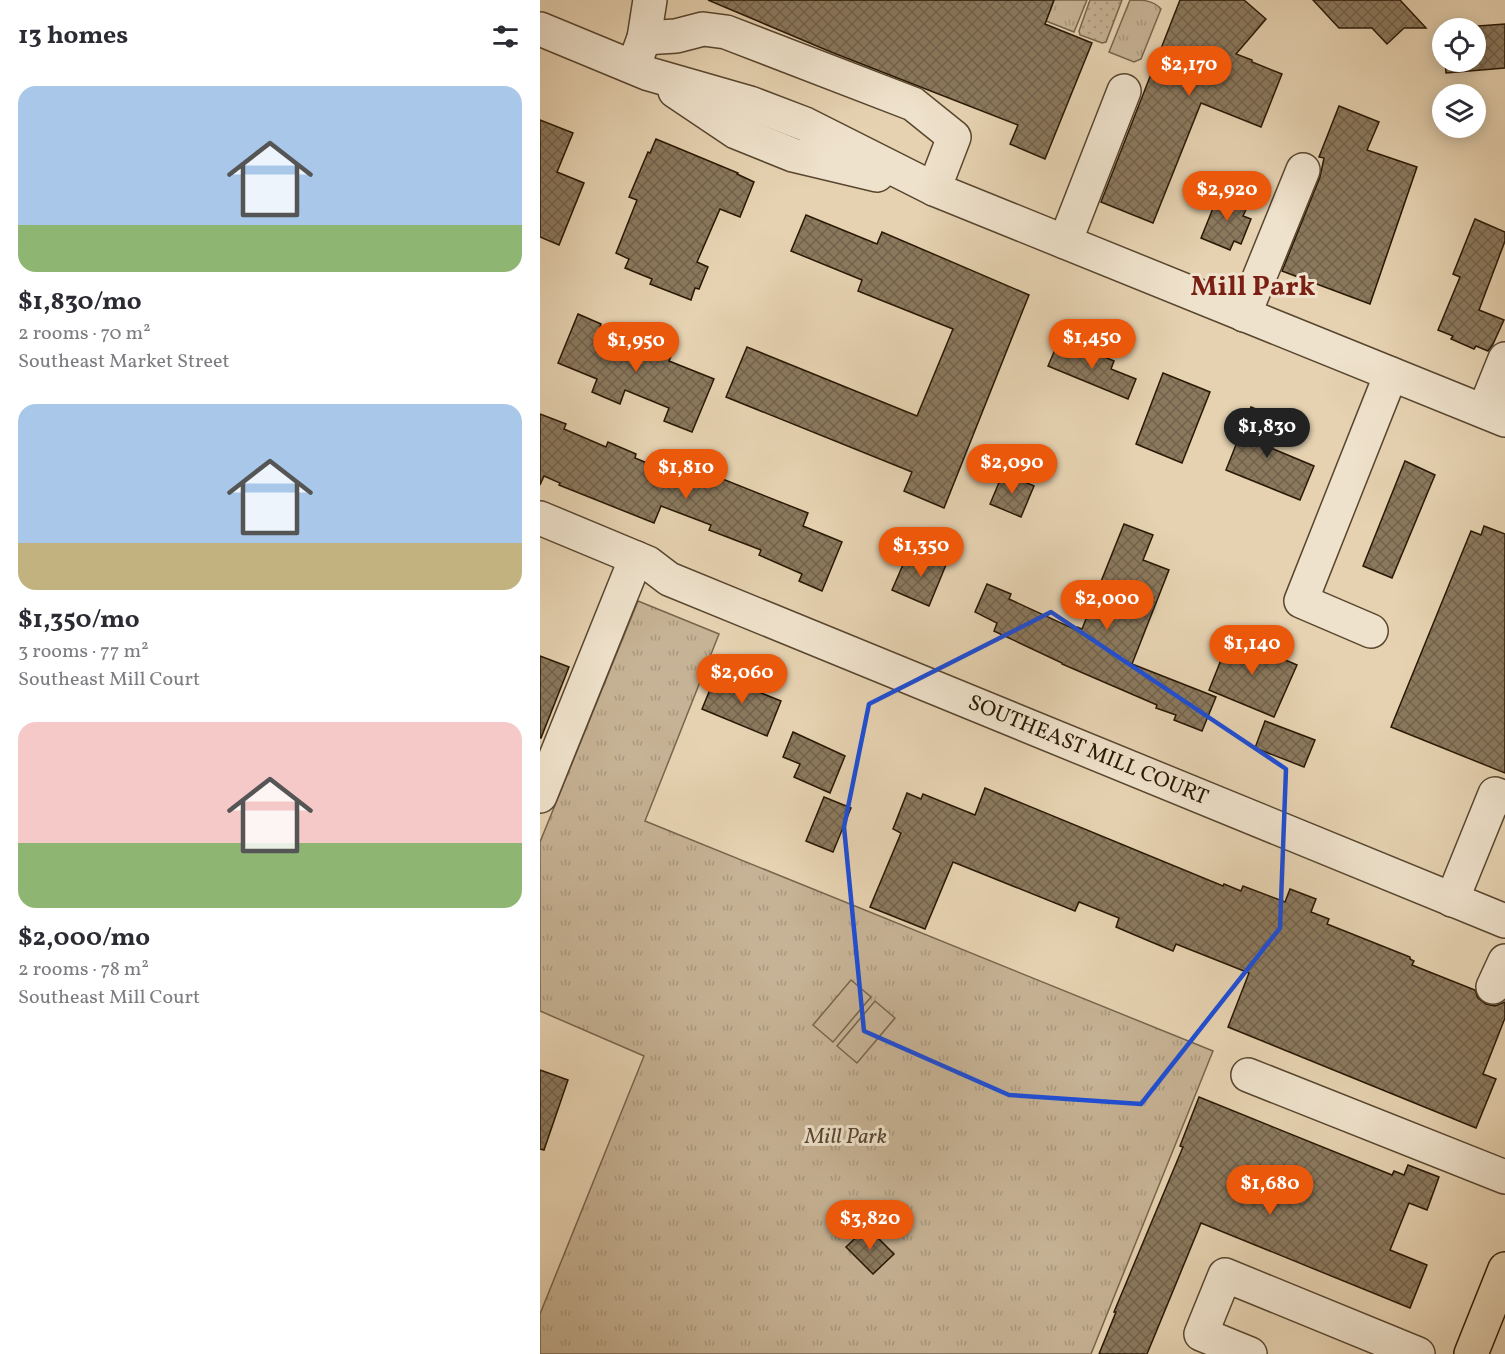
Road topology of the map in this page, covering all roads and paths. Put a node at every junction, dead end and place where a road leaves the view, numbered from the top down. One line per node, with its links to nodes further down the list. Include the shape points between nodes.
1 (650, 0): 3 (street)
2 (540, 29): 3 (street)
3 (642, 60): 6 (street, via 736,132 793,155); 6 (street, via 676,36 703,29 726,32 913,104 954,137)
4 (1124, 91): 7 (street)
5 (1303, 170): 8 (street)
6 (934, 189): 7 (street)
7 (1065, 242): 8 (street)
8 (1244, 315): 10 (street)
9 (1505, 359): 11 (street)
10 (1391, 374): 11 (street); 14 (street, via 1301,601)
11 (1494, 416)
12 (540, 518): 13 (street, SOUTHEAST MILL COURT)
13 (636, 558): 15 (street); 17 (street, SOUTHEAST MILL COURT, via 669,579)
14 (1371, 631)
15 (540, 796)
16 (1505, 798): 17 (street, via 1495,794)
17 (1452, 900): 18 (street, SOUTHEAST MILL COURT)
18 (1505, 921)
19 (1248, 1076): 20 (street)
20 (1505, 1177)
21 (1505, 1269): 24 (main road)
22 (1250, 1354): 23 (street, via 1201,1334 1225,1275)
23 (1418, 1354)
24 (1471, 1354)

